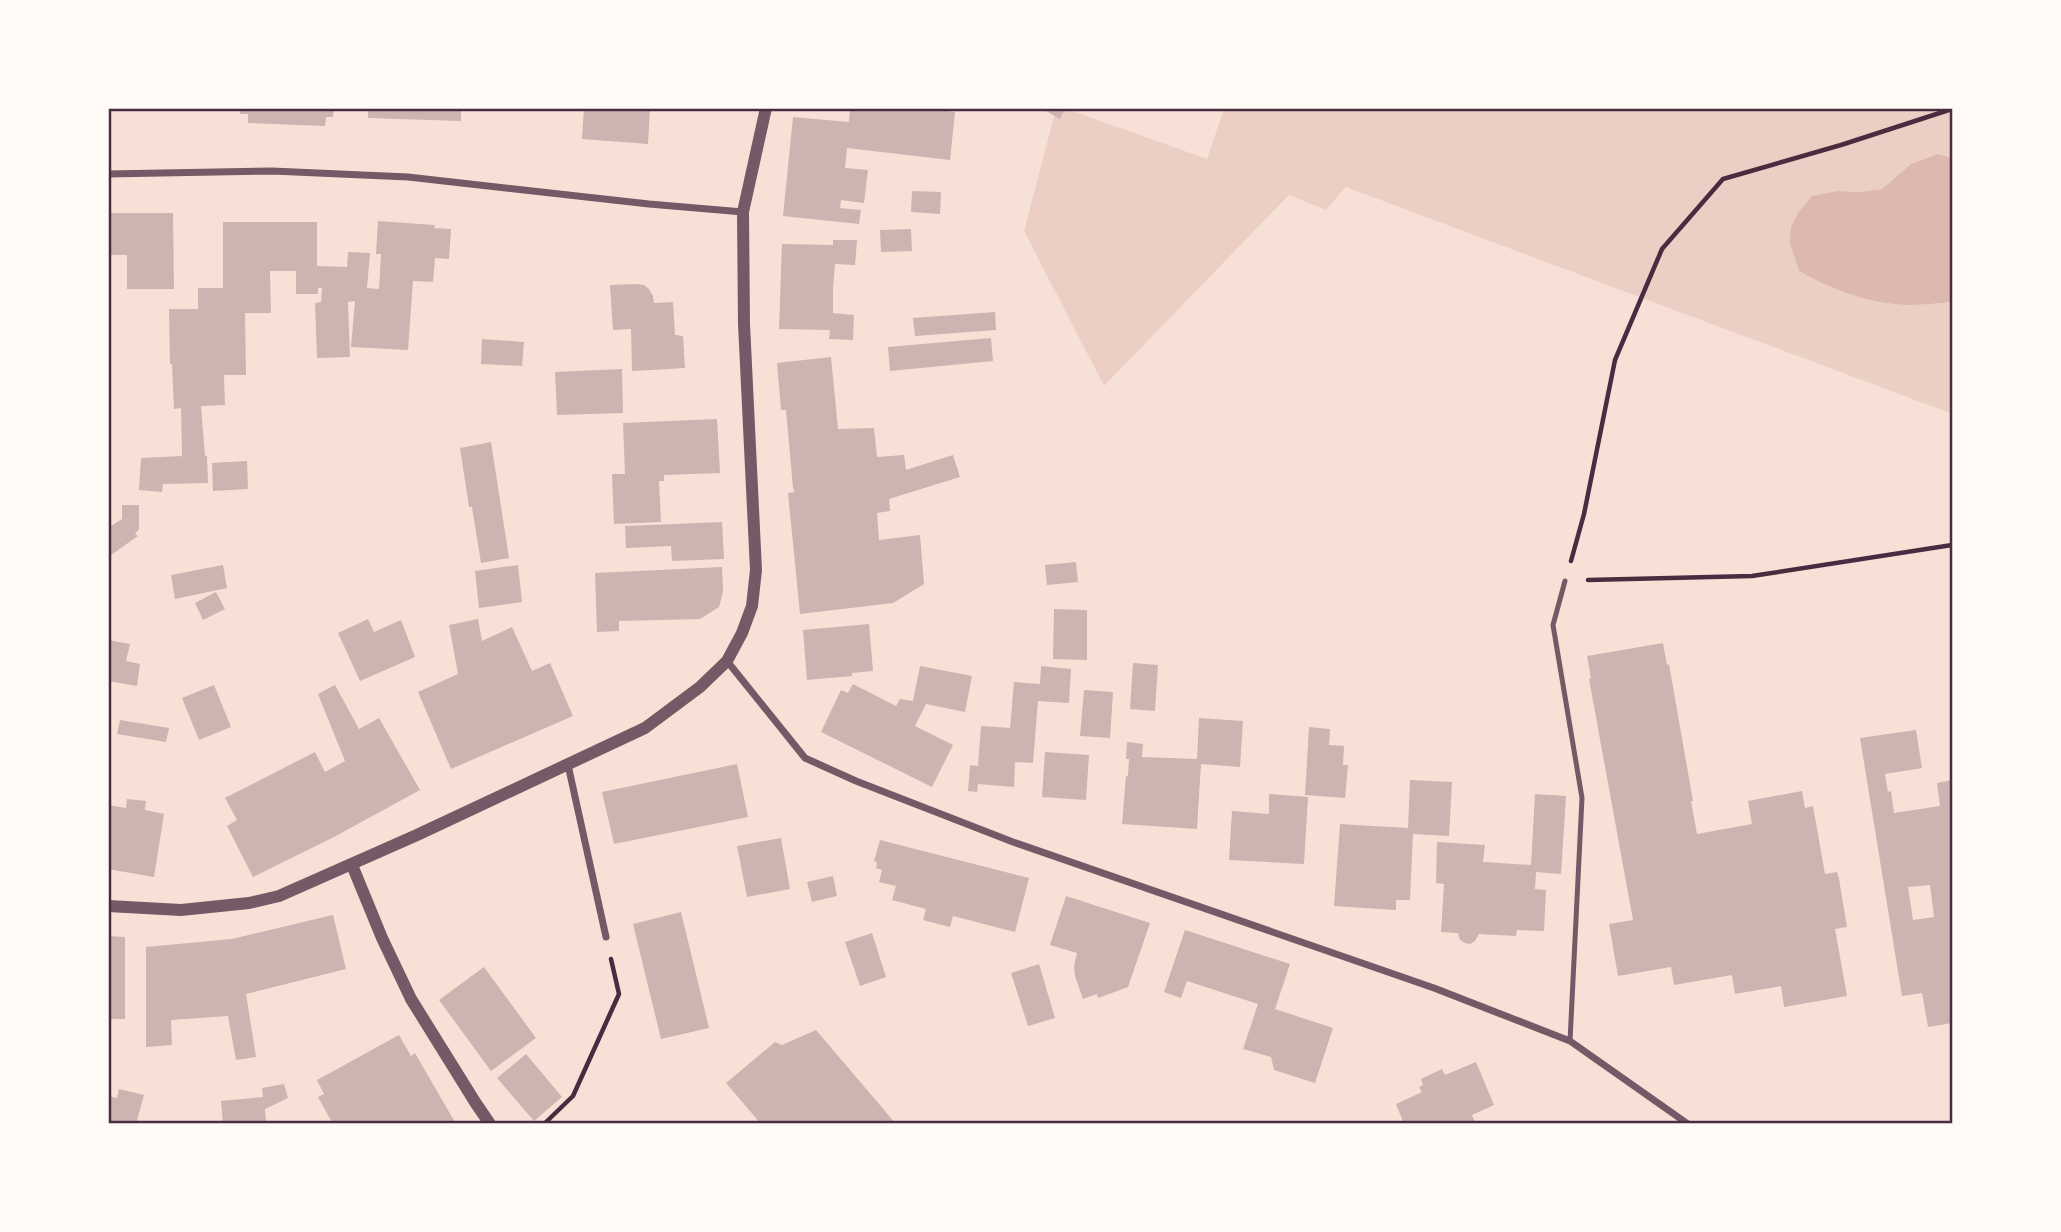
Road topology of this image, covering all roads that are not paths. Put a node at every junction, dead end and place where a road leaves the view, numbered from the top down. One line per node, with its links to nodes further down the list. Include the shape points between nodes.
1 (766, 108): 3 (street)
2 (108, 174): 3 (street, via 272,172 408,177)
3 (743, 212): 5 (street, via 756,569 752,606)
4 (1565, 581): 10 (lane, via 1553,625 1582,798)
5 (727, 661): 6 (street, via 645,729); 10 (street, via 805,758 818,764 1013,842 1434,988)
6 (568, 765): 7 (street); 9 (street)
7 (352, 865): 8 (street, via 279,896 249,903 181,910); 11 (street, via 411,999)
8 (108, 906)
9 (606, 937)
10 (1570, 1041): 12 (street)
11 (490, 1124)
12 (1688, 1124)

